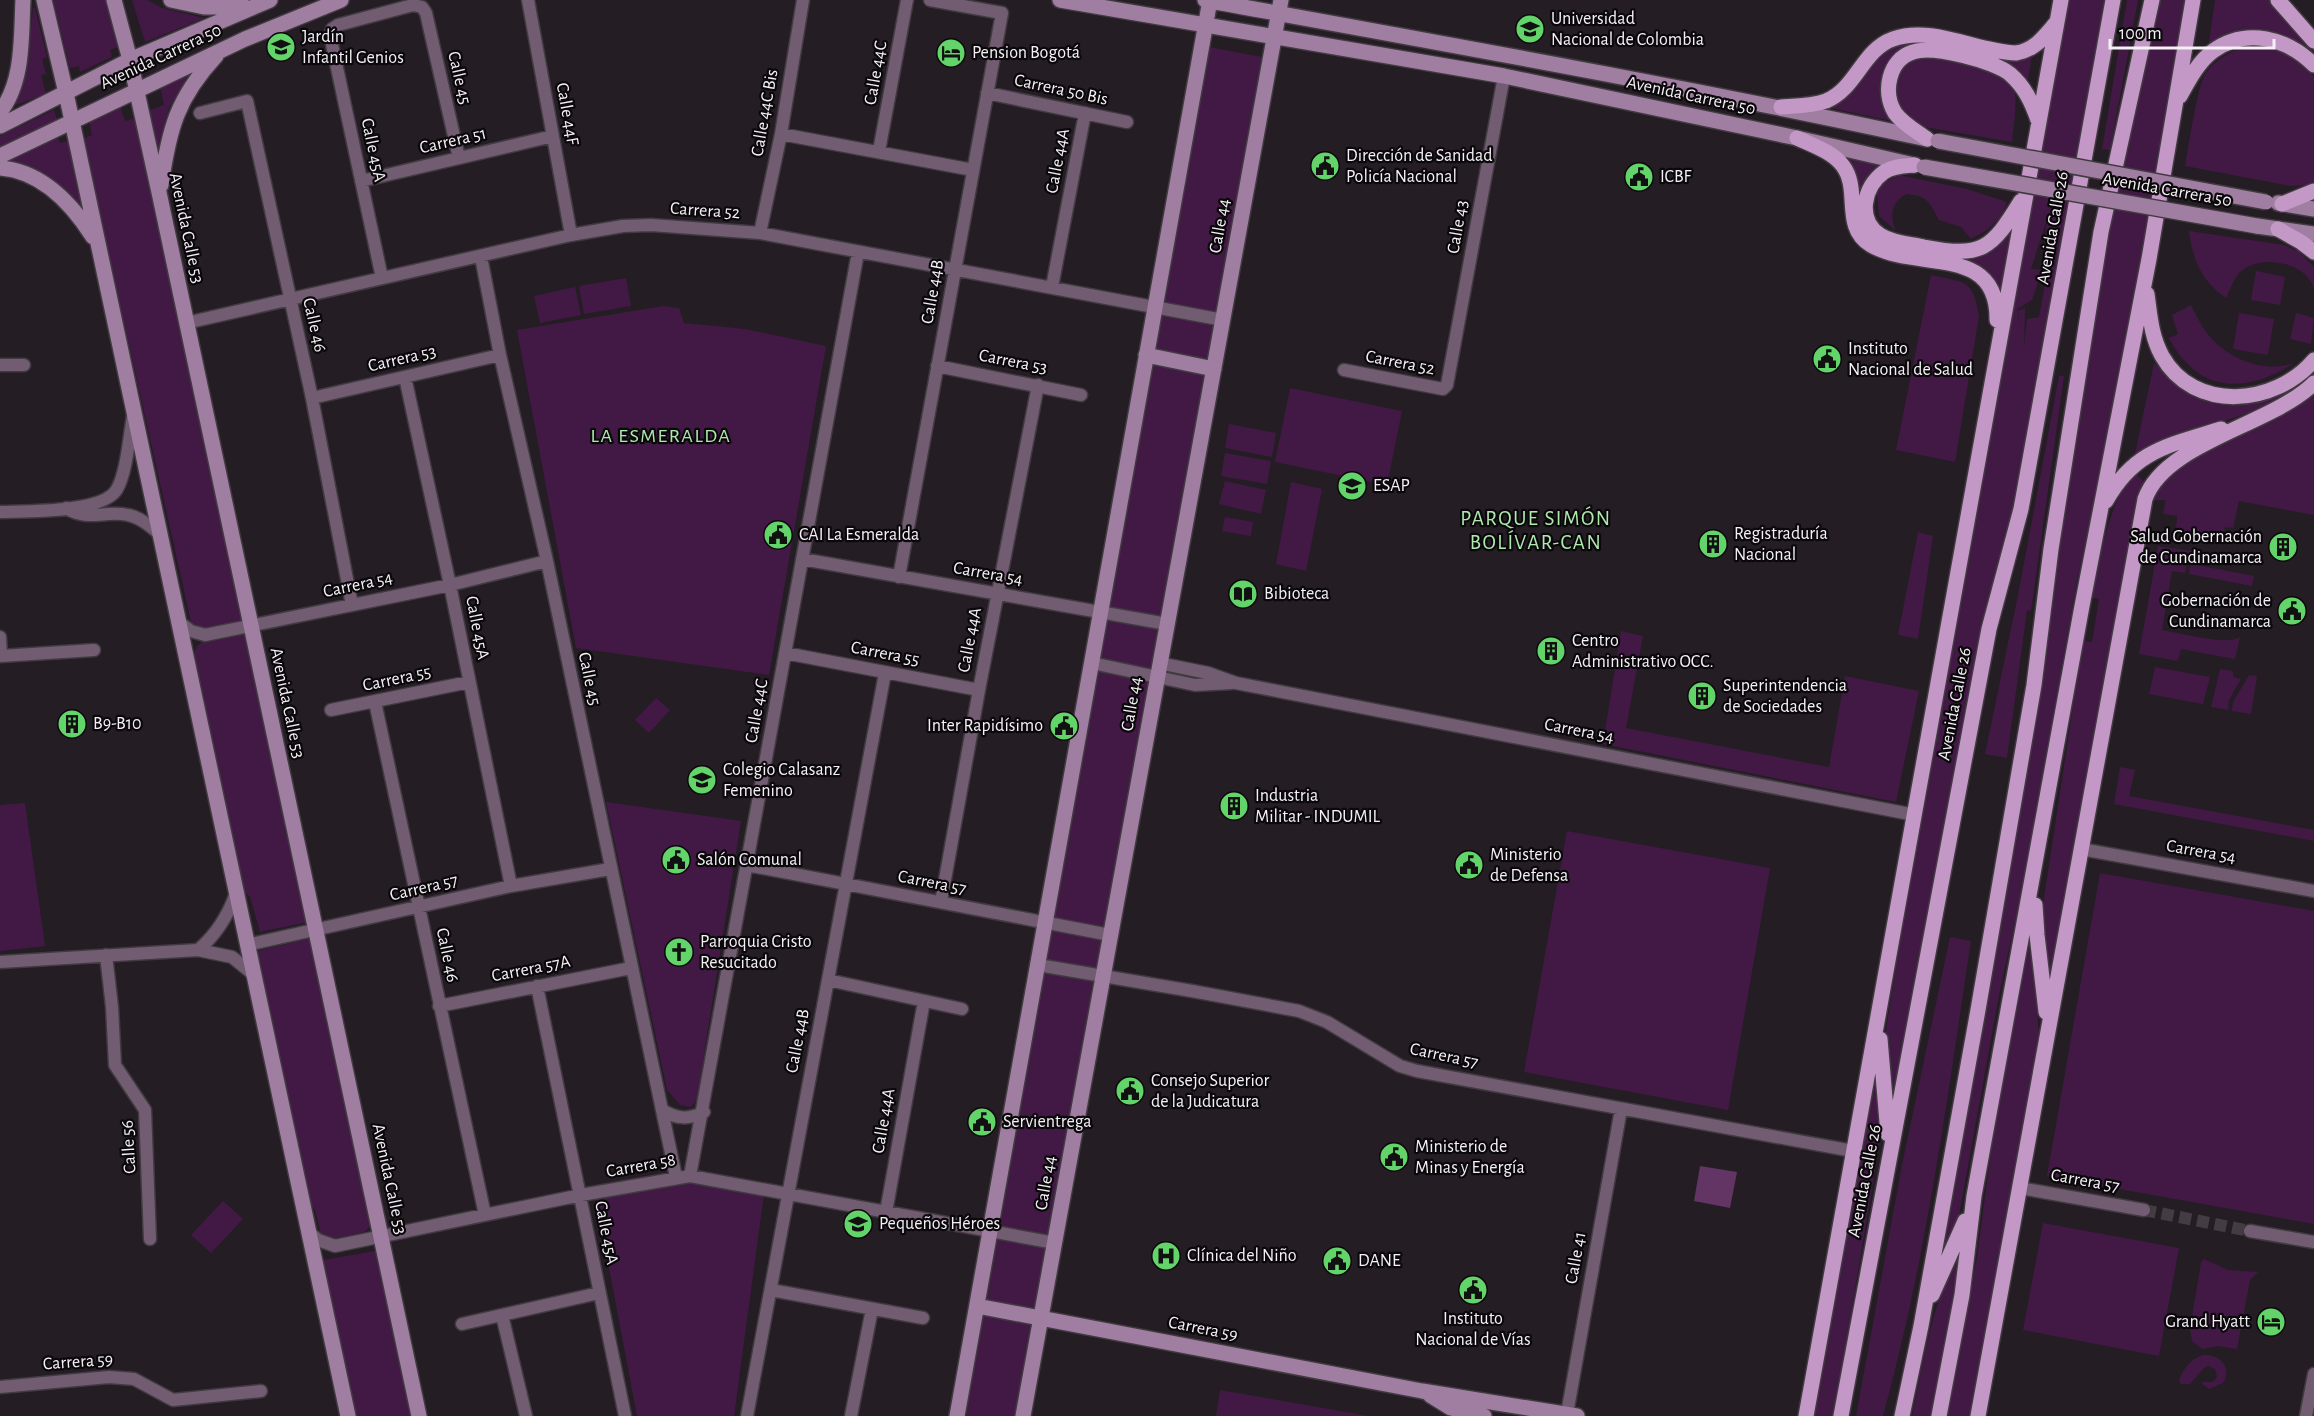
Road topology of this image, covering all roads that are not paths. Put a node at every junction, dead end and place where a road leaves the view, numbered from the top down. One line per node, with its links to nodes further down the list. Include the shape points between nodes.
1 (23, 0): 34 (main road, via 15,82)
2 (44, 0): 30 (main road)
3 (114, 0): 26 (main road, Avenida Calle 53)
4 (171, 0): 18 (main road, via 204,7)
5 (270, 0): 18 (main road, Avenida Carrera 50)
6 (341, 0): 25 (main road, Avenida Carrera 50)
7 (528, 0): 42 (street, Calle 44F)
8 (803, 0): 41 (street, Calle 44C Bis)
9 (907, 0): 45 (street, Calle 44C)
10 (930, 0): 31 (street, Calle 44B, via 1002,13)
11 (1060, 0): 22 (main road, Avenida Carrera 50)
12 (1209, 0): 19 (main road, Avenida Carrera 50); 22 (main road)
13 (2061, 0): 21 (main road, Avenida Calle 26)
14 (2113, 0): 148 (main road, Avenida Calle 26, via 2021,509 1989,630)
15 (2152, 0): 173 (main road, via 2101,232 2034,685)
16 (2193, 0): 33 (main road)
17 (2278, 0): 24 (main road)
18 (254, 6): 26 (main road, Avenida Carrera 50)
19 (1279, 6): 23 (main road, Calle 44); 32 (main road, Avenida Carrera 50)
20 (422, 7): 47 (street, Calle 45); 51 (street, Calle 45A, via 413,4 332,29 330,35)
21 (2057, 20): 32 (main road, via 2036,45 2016,53 1922,35 1894,39 1876,48 1853,80 1828,100); 39 (main road, Avenida Calle 26)
22 (1205, 26): 23 (main road, Avenida Carrera 50); 70 (main road)
23 (1274, 38): 28 (main road, Avenida Carrera 50); 71 (main road, Calle 44)
24 (2314, 41)
25 (220, 51): 29 (main road, Avenida Carrera 50); 54 (main road, via 196,79 178,109 166,146)
26 (130, 60): 29 (main road, Avenida Calle 53); 30 (main road, Avenida Carrera 50)
27 (2314, 64): 33 (main road, via 2276,40 2238,39 2213,51 2202,62)
28 (1504, 76): 43 (main road, Avenida Carrera 50); 85 (street, Calle 43)
29 (136, 90): 37 (main road, Avenida Carrera 50); 54 (main road, Avenida Calle 53)
30 (66, 93): 37 (main road); 40 (main road, Avenida Carrera 50)
31 (987, 93): 36 (street, Carrera 50 Bis); 50 (street, Calle 44B)
32 (1781, 107): 44 (main road, Avenida Carrera 50)
33 (2174, 107): 66 (main road)
34 (0, 112)
35 (200, 113): 69 (street, Calle 46, via 248,101)
36 (1085, 113): 38 (street, Carrera 50 Bis); 68 (street, Calle 44A)
37 (72, 121): 46 (main road, Avenida Carrera 50); 61 (main road)
38 (1127, 122)
39 (2039, 123): 44 (main road, via 2022,87 2003,70 1961,56 1919,50 1897,63 1888,87 1889,97 1905,124); 53 (main road, Avenida Calle 26)
40 (0, 126)
41 (781, 134): 45 (street); 58 (street, Calle 44C Bis)
42 (553, 136): 47 (street, Carrera 51); 60 (street, Calle 44F)
43 (1797, 138): 48 (main road, Avenida Carrera 50); 76 (main road, via 1831,155 1844,167 1850,184 1854,225 1868,243 1888,252 1964,268 1986,281 1995,294)
44 (1932, 140): 55 (main road, Avenida Carrera 50, bridge)
45 (879, 152): 50 (street)
46 (0, 156)
47 (459, 158): 51 (street, Carrera 51)
48 (1919, 166): 53 (main road, via 1897,166 1882,173 1870,188 1865,210 1879,235 1952,252 1976,250 2000,233); 57 (main road, Avenida Carrera 50, bridge)
49 (0, 168): 61 (main road, via 26,174 47,186 72,209)
50 (973, 170): 65 (street, Calle 44B)
51 (361, 181): 67 (street, Calle 45A)
52 (2314, 191): 55 (main road)
53 (2026, 194): 76 (main road, Avenida Calle 26)
54 (160, 197): 72 (main road, Avenida Calle 53)
55 (2282, 204): 56 (main road, Avenida Carrera 50)
56 (2314, 209)
57 (2278, 230): 59 (main road, Avenida Carrera 50); 63 (main road)
58 (760, 233): 60 (street, Carrera 52, via 651,225); 62 (street, Carrera 52)
59 (2314, 234)
60 (571, 235): 64 (street, Carrera 52)
61 (98, 245): 88 (main road)
62 (858, 252): 65 (street, Carrera 52); 94 (street, Calle 44C)
63 (2314, 252)
64 (481, 257): 67 (street, Carrera 52); 73 (street, Calle 45)
65 (955, 268): 68 (street, Carrera 52); 79 (street, Calle 44B)
66 (2145, 277): 75 (main road, via 2151,327 2158,348 2174,372 2203,392 2240,398 2258,395 2295,378); 91 (main road)
67 (382, 278): 69 (street, Carrera 52)
68 (1052, 287): 70 (street, Carrera 52)
69 (290, 299): 72 (street, Carrera 52); 87 (street, Calle 46)
70 (1155, 306): 71 (street, Carrera 52); 74 (main road)
71 (1223, 320): 80 (main road, Calle 44)
72 (186, 323): 103 (main road, Avenida Calle 53)
73 (500, 355): 82 (street, Carrera 53); 95 (street, Calle 45)
74 (1146, 355): 80 (main road); 100 (main road)
75 (2314, 360)
76 (1995, 362): 115 (main road, Avenida Calle 26)
77 (0, 365): 78 (street)
78 (24, 365)
79 (937, 366): 84 (street, Carrera 53); 96 (street, Calle 44B)
80 (1214, 369): 102 (main road, Calle 44)
81 (1344, 370): 85 (street, Carrera 52, via 1443,389)
82 (405, 377): 87 (street, Carrera 53); 97 (street, Calle 45A)
83 (2314, 383): 89 (main road)
84 (1038, 385): 86 (street, Carrera 53); 98 (street, Calle 44A)
85 (1447, 385)
86 (1081, 395)
87 (312, 398): 99 (street, Calle 46)
88 (134, 409): 90 (street, via 117,489 109,499 97,504); 93 (main road)
89 (2256, 419): 91 (main road, via 2153,451 2120,480); 116 (main road, via 2184,456 2165,469 2147,491)
90 (66, 508): 92 (street); 93 (street, via 87,516 128,515)
91 (2102, 510): 118 (main road)
92 (0, 512)
93 (161, 535): 101 (main road)
94 (802, 559): 96 (street, Carrera 54); 106 (street, Calle 44C)
95 (547, 561): 97 (street, Carrera 54); 119 (street, Calle 45)
96 (899, 577): 98 (street, Carrera 54)
97 (450, 585): 99 (street, Carrera 54); 111 (street, Calle 45A)
98 (997, 594): 100 (street, Carrera 54); 112 (street, Calle 44A)
99 (352, 605): 103 (street, Carrera 54)
100 (1101, 613): 102 (street, Carrera 54); 108 (main road)
101 (179, 622): 103 (street, Carrera 54, via 205,635); 123 (main road)
102 (1167, 624): 109 (main road, Calle 44)
103 (251, 626): 127 (main road, Avenida Calle 53)
104 (0, 638): 107 (street)
105 (94, 650): 107 (street)
106 (785, 653): 110 (street, Carrera 55); 117 (street, Calle 44C)
107 (1, 656)
108 (1092, 663): 109 (street, Carrera 54); 126 (main road)
109 (1158, 670): 115 (street, Carrera 54, via 1208,673 1236,683); 128 (main road, Calle 44)
110 (885, 673): 112 (street, Carrera 55); 120 (street, Calle 44B)
111 (469, 682): 113 (street, Carrera 55); 121 (street, Calle 45A)
112 (979, 690): 124 (street, Calle 44A)
113 (375, 702): 114 (street, Carrera 55); 125 (street, Calle 46)
114 (331, 710)
115 (1915, 815): 142 (main road, Avenida Calle 26)
116 (2081, 849): 122 (street, Carrera 54); 143 (main road)
117 (747, 865): 120 (street, Carrera 57); 146 (street, Calle 44C)
118 (2035, 866): 143 (main road, via 2037,935); 154 (main road)
119 (610, 869): 121 (street, Carrera 57); 134 (street, Calle 45)
120 (846, 885): 124 (street, Carrera 57); 137 (street, Calle 44B)
121 (511, 886): 125 (street, Carrera 57)
122 (2314, 891)
123 (237, 893): 129 (main road); 130 (street, via 218,930)
124 (941, 902): 126 (street, Carrera 57)
125 (418, 908): 127 (street, Carrera 57); 140 (street, Calle 46)
126 (1045, 924): 128 (street, Carrera 57); 133 (main road)
127 (316, 930): 129 (street, Carrera 57); 161 (main road, Avenida Calle 53)
128 (1110, 935): 136 (main road, Calle 44)
129 (247, 945): 135 (main road)
130 (198, 950): 131 (street); 135 (street, via 232,957)
131 (106, 955): 132 (street); 162 (street, Calle 56, via 115,1065 145,1110)
132 (0, 962)
133 (1038, 966): 136 (street, Carrera 57); 158 (main road)
134 (631, 968): 138 (street, Carrera 57A); 145 (street, Calle 45)
135 (253, 974): 160 (main road)
136 (1103, 976): 144 (street, Carrera 57, via 1299,1011 1327,1022 1400,1066 1417,1071); 163 (main road, Calle 44)
137 (828, 980): 139 (street); 152 (street, Calle 44B)
138 (537, 987): 140 (street, Carrera 57A); 153 (street, Calle 45A)
139 (924, 1001): 141 (street); 156 (street, Calle 44A)
140 (439, 1006): 157 (street, Calle 46)
141 (962, 1009)
142 (1879, 1018): 147 (main road, Avenida Calle 26); 148 (main road)
143 (2048, 1035): 151 (main road)
144 (1622, 1108): 147 (street, Carrera 57); 178 (street, Calle 41)
145 (662, 1110): 146 (street, via 683,1119); 150 (street, Calle 45)
146 (704, 1112): 149 (street, Calle 44C)
147 (1853, 1152): 188 (main road, Avenida Calle 26)
148 (1888, 1165): 189 (main road, Avenida Calle 26)
149 (690, 1176): 150 (street, Carrera 58); 152 (street, Carrera 58)
150 (676, 1177): 153 (street, Carrera 58)
151 (2020, 1188): 155 (street, Carrera 57); 192 (main road)
152 (787, 1192): 156 (street, Carrera 58); 165 (street, Calle 44B)
153 (581, 1196): 157 (street, Carrera 58); 166 (street, Calle 45A)
154 (1974, 1196): 173 (main road); 191 (main road, via 1962,1294)
155 (2144, 1210)
156 (886, 1212): 158 (street, Carrera 58)
157 (485, 1215): 161 (street, Carrera 58)
158 (991, 1230): 163 (street, Carrera 58); 167 (main road)
159 (2250, 1231): 164 (street)
160 (309, 1232): 161 (street, Carrera 58, via 335,1246); 179 (main road)
161 (381, 1237): 180 (main road, Avenida Calle 53)
162 (150, 1239)
163 (1055, 1242): 171 (main road, Calle 44)
164 (2314, 1242)
165 (771, 1290): 168 (street); 183 (street, Calle 44B)
166 (599, 1293): 169 (street); 182 (street, Calle 45A)
167 (977, 1306): 171 (main road, Carrera 59); 185 (main road)
168 (872, 1309): 170 (street); 184 (street)
169 (502, 1315): 172 (street); 181 (street)
170 (923, 1318)
171 (1041, 1318): 177 (main road, Carrera 59); 186 (main road, Calle 44)
172 (462, 1324)
173 (1921, 1326): 190 (main road)
174 (2314, 1374): 193 (street)
175 (0, 1388): 176 (street, Carrera 59, via 109,1377 134,1379 173,1400)
176 (261, 1390)
177 (1422, 1391): 178 (main road, Carrera 59); 187 (main road, Carrera 59, via 1451,1408)
178 (1572, 1415)
179 (348, 1416)
180 (419, 1416)
181 (526, 1416)
182 (625, 1416)
183 (747, 1416)
184 (851, 1416)
185 (957, 1416)
186 (1023, 1416)
187 (1484, 1416)
188 (1806, 1416)
189 (1841, 1416)
190 (1902, 1416)
191 (1939, 1416)
192 (1978, 1416)
193 (2306, 1416)

